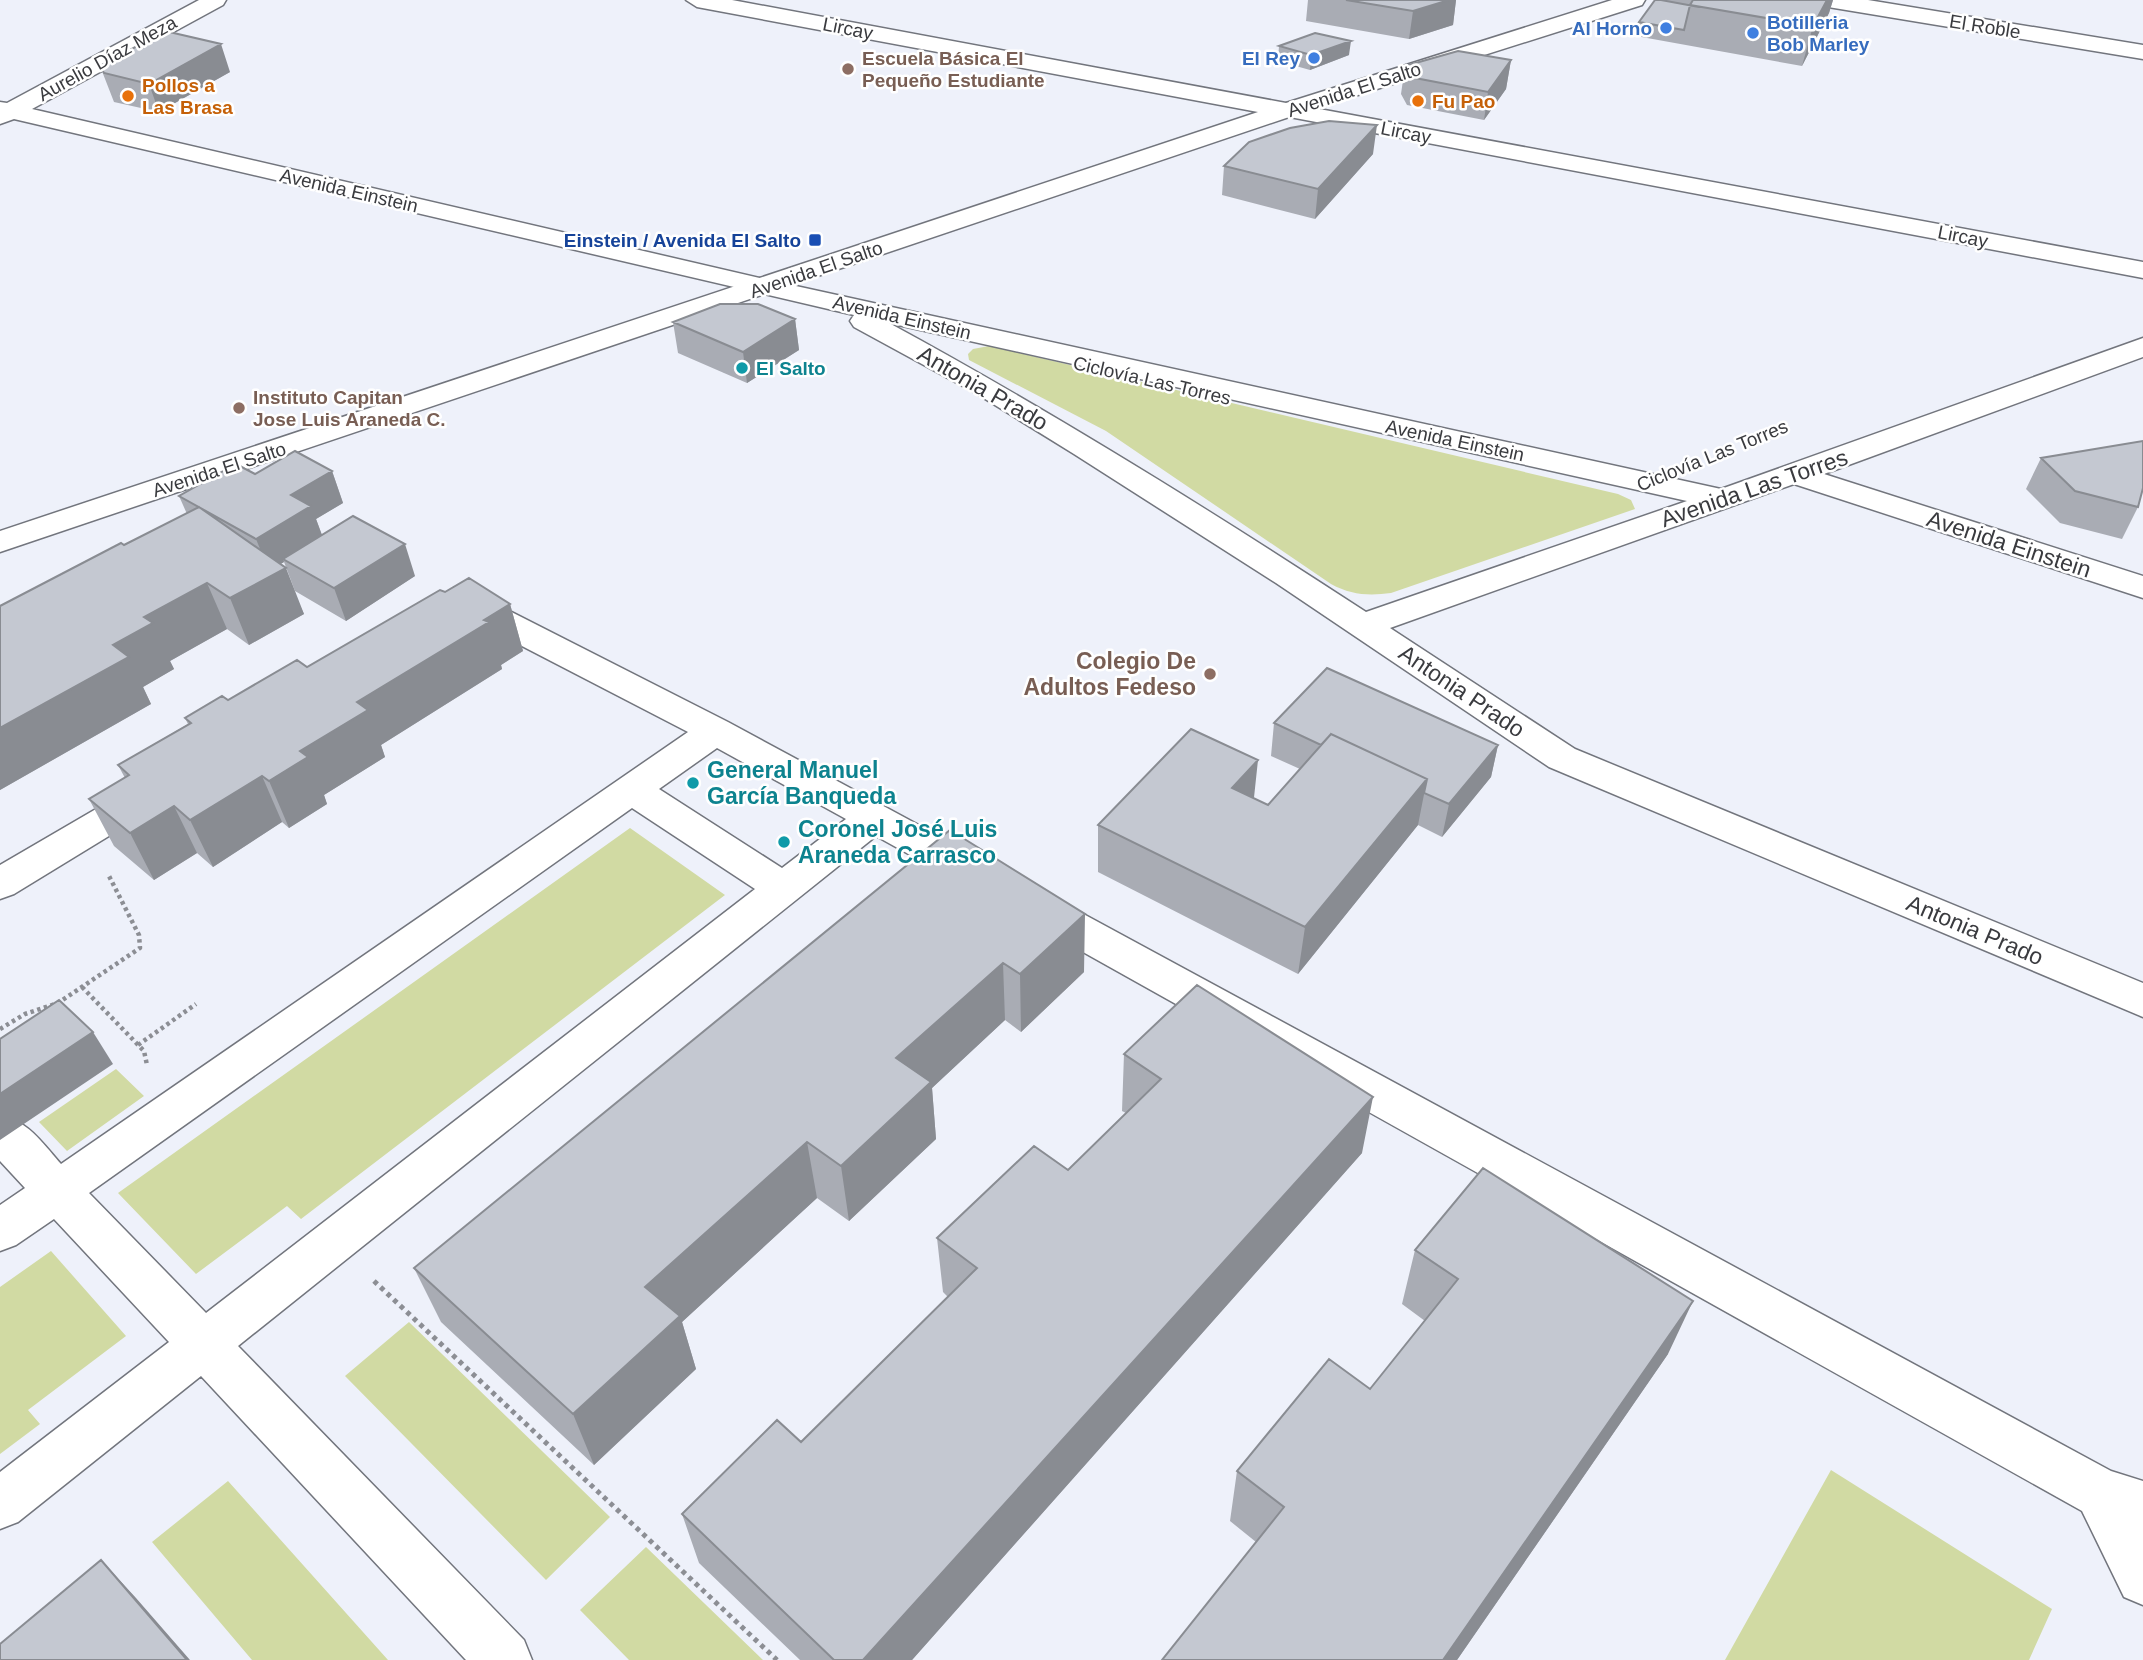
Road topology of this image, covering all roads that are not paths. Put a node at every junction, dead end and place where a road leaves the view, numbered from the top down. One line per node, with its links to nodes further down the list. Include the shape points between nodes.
1 (215, 0): 7 (street, Aurelio Díaz Meza)
2 (697, 0): 6 (street, Lircay)
3 (1634, 0): 6 (street, Avenida El Salto)
4 (1828, 0): 5 (street, El Roble)
5 (2143, 51)
6 (1287, 110): 8 (street, Lircay); 11 (street, Avenida El Salto)
7 (3, 113): 11 (street, Avenida Einstein)
8 (2114, 264): 9 (street, Lircay); 10 (street, Lircay)
9 (2143, 270)
10 (2143, 281)
11 (764, 287): 12 (street, Avenida Einstein); 16 (street, Avenida El Salto)
12 (824, 300): 15 (street, Avenida Einstein); 19 (street, Antonia Prado, via 987,388)
13 (2143, 347): 14 (street, Avenida Las Torres)
14 (1794, 474): 15 (street, Avenida Las Torres); 17 (street, Avenida Einstein)
15 (1723, 499): 19 (street, Avenida Las Torres)
16 (0, 542)
17 (2143, 587)
18 (442, 618): 20 (street, via 466,603)
19 (1363, 625): 26 (street, Antonia Prado, via 1562,758)
20 (715, 730): 22 (street); 23 (street)
21 (170, 782): 24 (street)
22 (632, 789): 25 (street); 28 (street)
23 (872, 819): 25 (street); 31 (street)
24 (0, 884)
25 (782, 888): 30 (street)
26 (2143, 1001)
27 (6, 1137): 28 (street)
28 (58, 1191): 29 (street); 30 (street)
29 (0, 1231)
30 (203, 1344): 32 (street); 34 (street)
31 (2122, 1499): 33 (street)
32 (0, 1504)
33 (2143, 1578)
34 (504, 1660)

